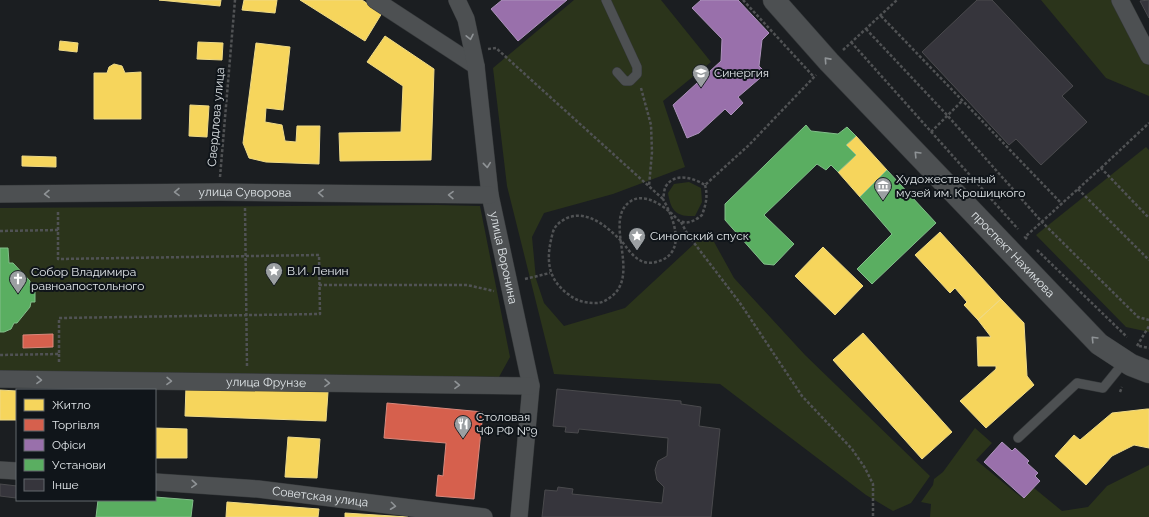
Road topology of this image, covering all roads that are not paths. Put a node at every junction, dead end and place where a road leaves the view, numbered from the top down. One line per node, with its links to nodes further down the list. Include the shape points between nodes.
1 (375, 0): 7 (street)
2 (457, 0): 7 (street, улица Воронина, one-way to 7, via 466,19)
3 (606, 0): 8 (lane, via 637,67 637,74 630,81 625,81)
4 (774, 0): 11 (main road, проспект Нахимова, one-way to 4, via 1099,344 829,62)
5 (1120, 0): 6 (street)
6 (1149, 56)
7 (476, 66): 10 (street, улица Воронина, one-way to 10)
8 (617, 72)
9 (0, 194): 10 (street, улица Суворова, one-way to 9, via 219,192)
10 (490, 195): 14 (street, улица Воронина)
11 (1125, 362): 12 (main road, проспект Нахимова); 15 (lane, via 1103,388 1077,383)
12 (1149, 372)
13 (0, 379): 14 (street, улица Фрунзе, one-way to 14)
14 (531, 386): 20 (street, улица Воронина)
15 (1018, 438)
16 (0, 470): 17 (street)
17 (16, 471)
18 (156, 482): 19 (street, Советская улица, one-way to 19, via 258,489)
19 (484, 517)
20 (519, 517)

